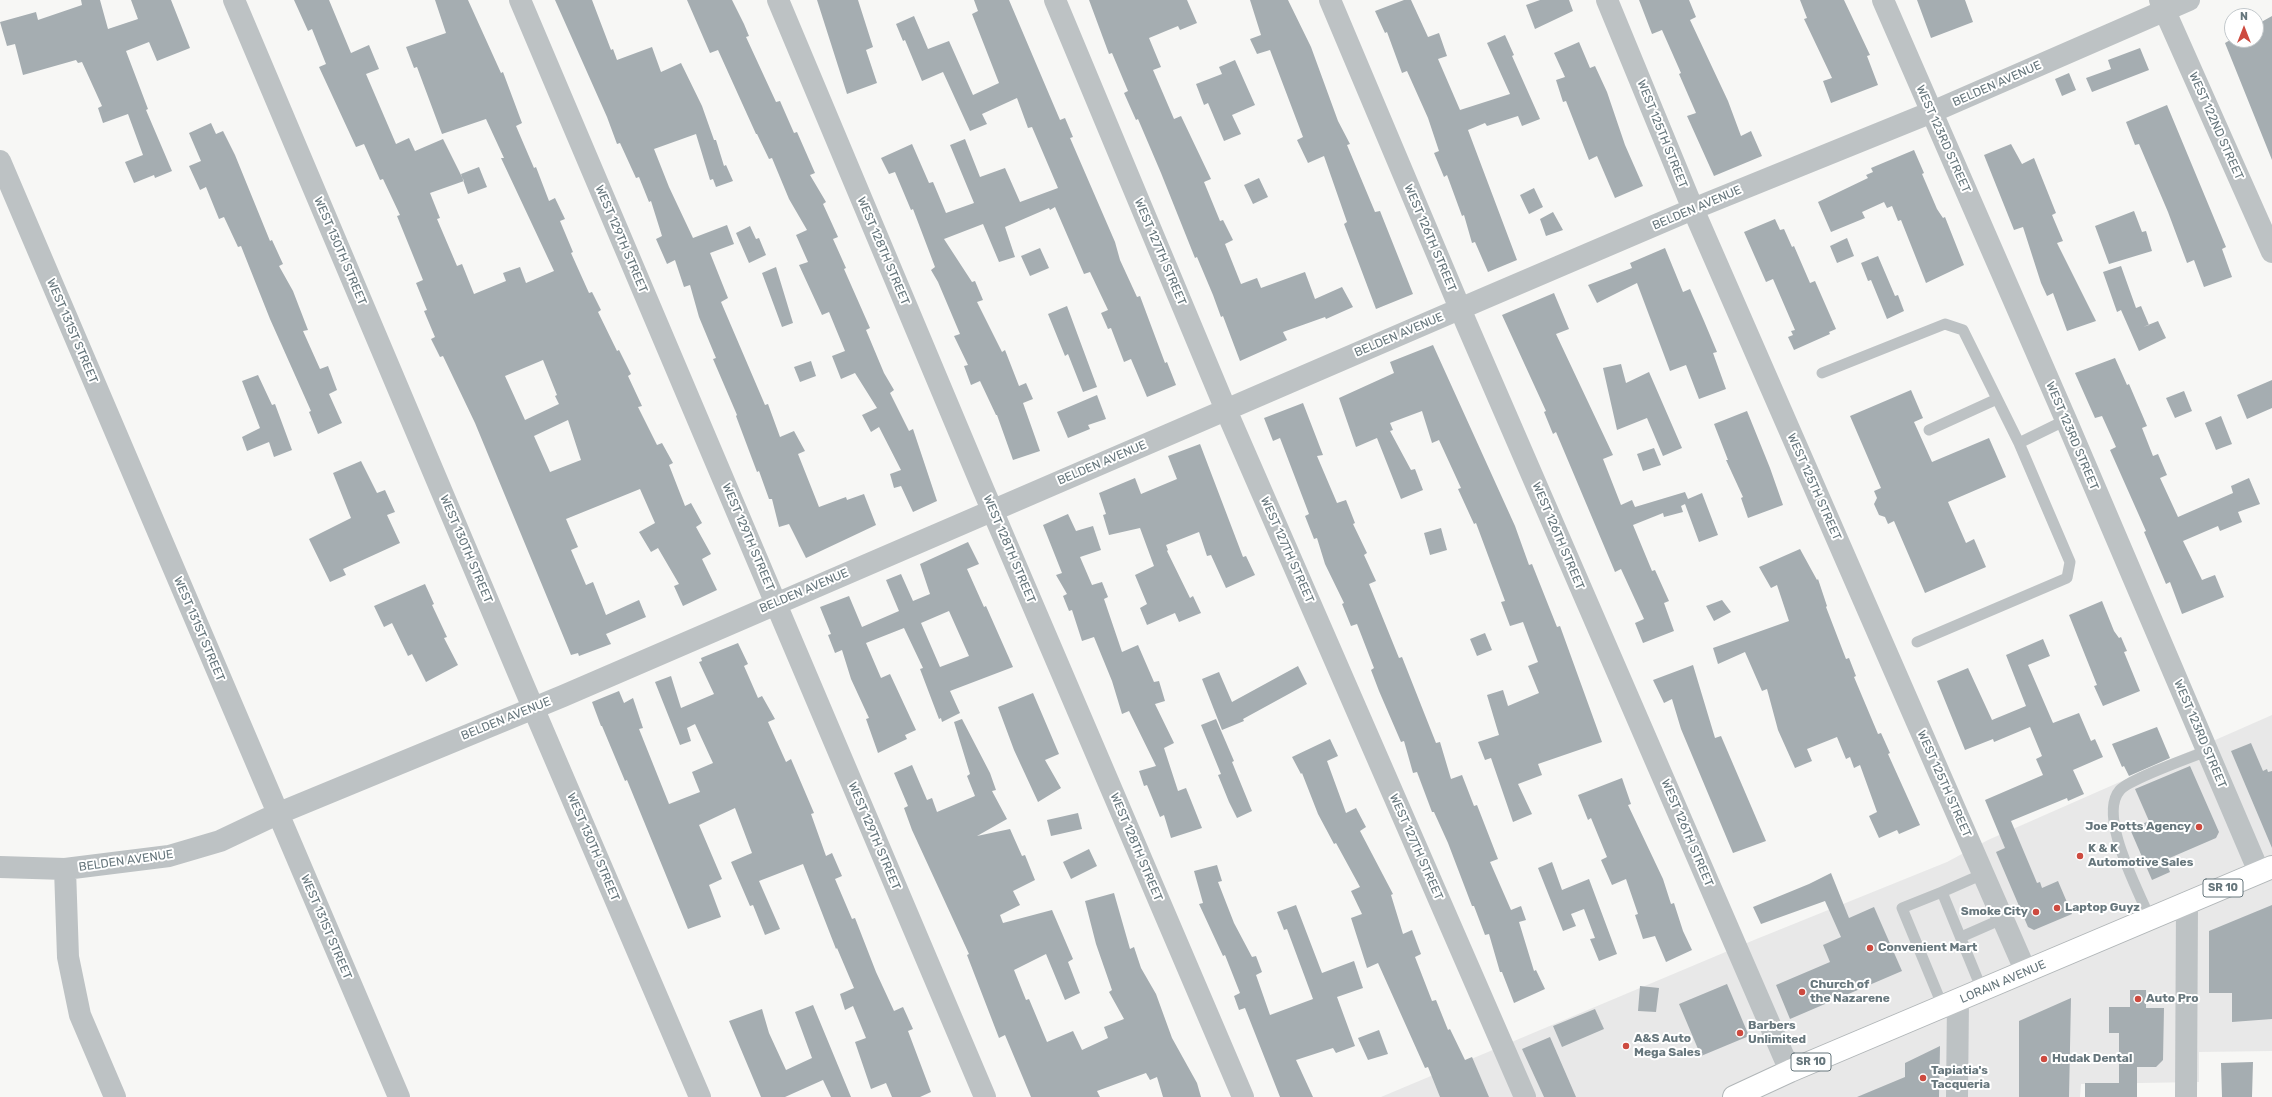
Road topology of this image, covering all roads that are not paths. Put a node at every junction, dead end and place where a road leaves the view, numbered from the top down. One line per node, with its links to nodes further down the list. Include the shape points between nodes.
1 (234, 0): 24 (street, WEST 130TH STREET)
2 (520, 0): 22 (street, WEST 129TH STREET)
3 (778, 0): 21 (street, WEST 128TH STREET)
4 (1054, 0): 17 (street, WEST 127TH STREET)
5 (1330, 0): 14 (street, WEST 126TH STREET)
6 (1607, 0): 12 (street, WEST 125TH STREET)
7 (1883, 0): 10 (street, WEST 123RD STREET)
8 (2190, 0): 9 (street, BELDEN AVENUE)
9 (2162, 6): 10 (street, BELDEN AVENUE); 13 (street, WEST 122ND STREET)
10 (1932, 112): 12 (street, BELDEN AVENUE); 18 (street, WEST 123RD STREET)
11 (0, 161): 26 (street, WEST 131ST STREET)
12 (1693, 209): 14 (street, BELDEN AVENUE); 30 (street, WEST 125TH STREET)
13 (2270, 243)
14 (1460, 308): 17 (street, BELDEN AVENUE); 39 (street, WEST 126TH STREET)
15 (1822, 373): 16 (lane, via 1945,324 1963,330)
16 (1997, 399): 19 (lane); 20 (lane)
17 (1226, 410): 21 (street, BELDEN AVENUE); 45 (street, WEST 127TH STREET)
18 (2066, 420): 20 (lane); 25 (street, WEST 123RD STREET)
19 (1929, 430)
20 (2019, 443): 23 (lane, via 2070,562 2067,578)
21 (992, 511): 22 (street, BELDEN AVENUE); 44 (street, WEST 128TH STREET)
22 (776, 603): 24 (street, BELDEN AVENUE); 43 (street, WEST 129TH STREET)
23 (1917, 642)
24 (533, 708): 26 (street, BELDEN AVENUE); 42 (street, WEST 130TH STREET)
25 (2206, 750): 29 (street, WEST 123RD STREET); 34 (lane, via 2131,783 2120,790 2112,806 2115,834)
26 (277, 814): 28 (street, BELDEN AVENUE, via 220,841 169,856); 41 (street, WEST 131ST STREET)
27 (0, 867): 28 (street, BELDEN AVENUE)
28 (65, 869): 40 (street, via 68,957 80,1015)
29 (2266, 870): 32 (main road, LORAIN AVENUE / SR 10)
30 (1983, 874): 31 (lane); 33 (street, WEST 125TH STREET)
31 (1942, 892): 35 (lane); 38 (lane, via 1902,908)
32 (2188, 904): 34 (main road, LORAIN AVENUE / SR 10); 48 (street)
33 (2002, 918): 35 (lane); 36 (street, WEST 125TH STREET)
34 (2150, 919): 36 (main road, LORAIN AVENUE / SR 10)
35 (1961, 937): 37 (lane)
36 (2026, 972): 37 (main road, LORAIN AVENUE / SR 10)
37 (1982, 990): 38 (main road, LORAIN AVENUE / SR 10)
38 (1950, 1004): 39 (main road, LORAIN AVENUE / SR 10); 47 (street)
39 (1790, 1070): 46 (main road, LORAIN AVENUE / SR 10)
40 (115, 1097)
41 (399, 1097)
42 (700, 1097)
43 (984, 1097)
44 (1243, 1097)
45 (1525, 1097)
46 (1734, 1097)
47 (1957, 1097)
48 (2186, 1097)

